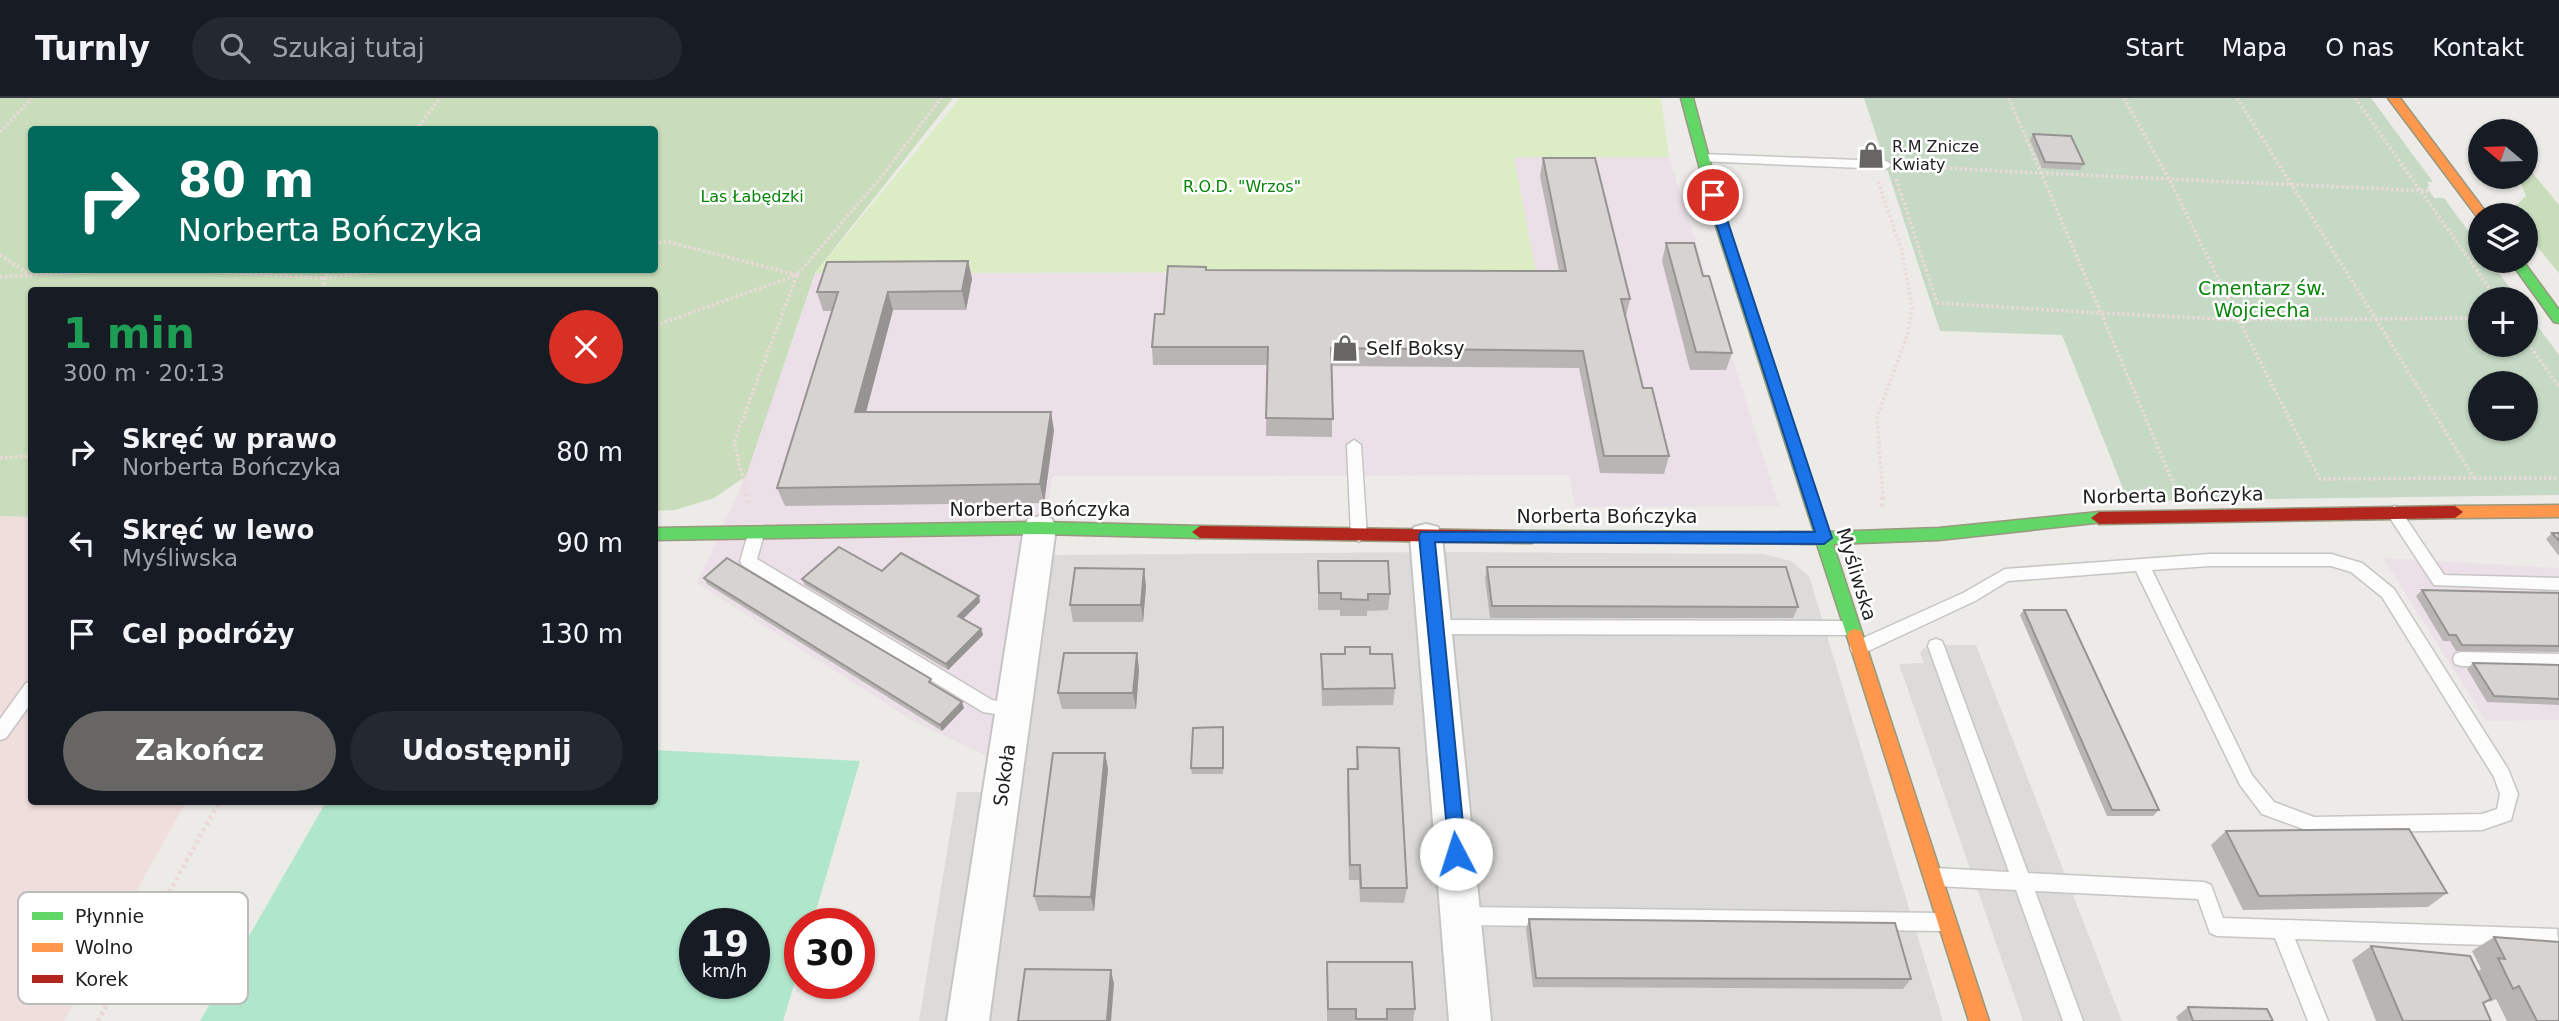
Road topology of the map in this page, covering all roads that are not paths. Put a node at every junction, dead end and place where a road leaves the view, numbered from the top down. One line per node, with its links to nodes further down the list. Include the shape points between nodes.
1 (1687, 98): 3 (street, Myśliwska)
2 (2394, 98): 5 (street)
3 (1702, 158): 4 (lane); 16 (street, Myśliwska)
4 (1888, 165)
5 (2473, 203)
6 (2525, 273): 7 (street)
7 (2559, 319)
8 (1354, 446): 14 (lane)
9 (2394, 512): 10 (street, Norberta Bończyka); 16 (street, Norberta Bończyka, via 2125,515 1949,533); 18 (lane, via 2440,581)
10 (2559, 512)
11 (1040, 528): 13 (street, Norberta Bończyka); 14 (street, Norberta Bończyka); 26 (street, Sokoła)
12 (658, 534): 13 (street, Norberta Bończyka)
13 (756, 534): 26 (lane, via 747,561 989,707)
14 (1359, 536): 15 (street, Norberta Bończyka)
15 (1426, 536): 16 (street, Norberta Bończyka); 19 (street)
16 (1824, 538): 20 (street, Myśliwska)
17 (2141, 565): 17 (lane, via 2311,558 2356,566 2388,593 2502,774 2510,794 2505,814 2482,822 2314,825 2268,808 2246,780); 22 (lane, via 2004,575 1969,597)
18 (2559, 584)
19 (1435, 627): 20 (lane); 30 (street)
20 (1852, 628): 22 (street, Myśliwska)
21 (1936, 646): 29 (lane)
22 (1858, 648): 28 (street, Myśliwska)
23 (2461, 659): 24 (lane)
24 (2559, 661)
25 (28, 694): 27 (lane)
26 (1013, 709): 36 (street, Sokoła)
27 (0, 733)
28 (1932, 877): 29 (lane); 31 (street, Myśliwska)
29 (2021, 879): 32 (lane, via 2204,891 2217,927); 39 (lane)
30 (1461, 916): 31 (lane); 37 (street)
31 (1947, 922): 38 (street, Myśliwska)
32 (2281, 929): 33 (lane); 40 (lane)
33 (2445, 934): 34 (lane, via 2557,938); 35 (lane)
34 (2559, 942)
35 (2457, 959)
36 (968, 1021)
37 (1470, 1021)
38 (1979, 1021)
39 (2073, 1021)
40 (2318, 1021)

